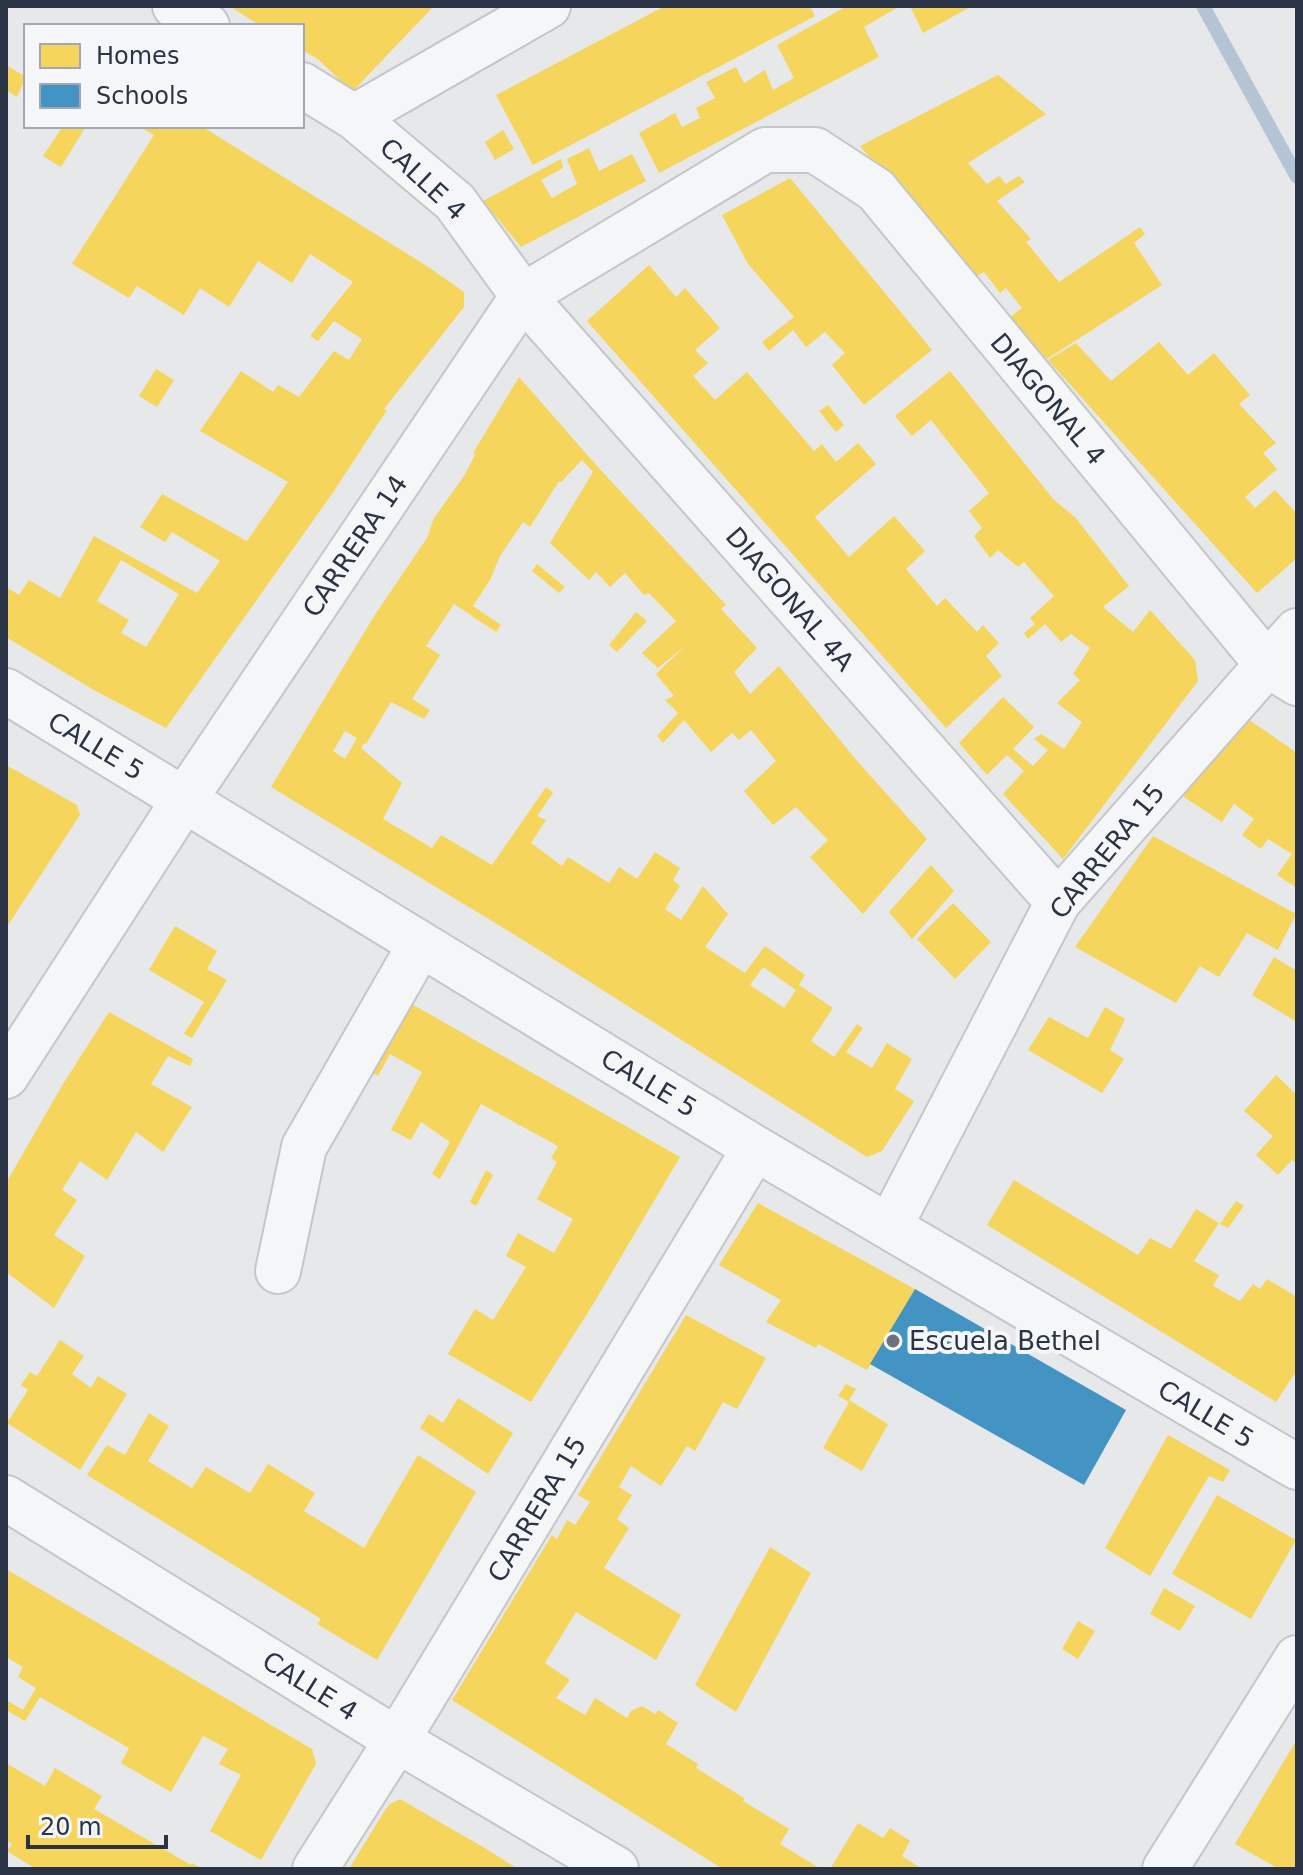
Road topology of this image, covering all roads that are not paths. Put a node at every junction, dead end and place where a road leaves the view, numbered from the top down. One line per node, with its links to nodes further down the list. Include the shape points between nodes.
1 (175, 6): 3 (street)
2 (548, 6): 5 (street)
3 (204, 24)
4 (304, 86): 5 (street, CALLE 4)
5 (354, 117): 7 (street, CALLE 4, via 455,202)
6 (815, 150): 7 (street, CARRERA 14, via 765,150); 9 (street, DIAGONAL 4, via 876,190)
7 (523, 296): 11 (street, CARRERA 14); 12 (street, DIAGONAL 4A)
8 (1297, 631): 9 (street, CARRERA 15)
9 (1282, 673): 12 (street, CARRERA 15)
10 (6, 691): 11 (street, CALLE 5)
11 (184, 800): 13 (street, CALLE 5); 14 (street, CARRERA 14)
12 (1058, 902): 16 (street, CARRERA 15)
13 (420, 945): 15 (street, CALLE 5); 17 (street, via 304,1147)
14 (6, 1076)
15 (755, 1148): 16 (street, CALLE 5); 21 (street, CARRERA 15)
16 (890, 1226): 18 (street, CALLE 5)
17 (278, 1271)
18 (1297, 1467)
19 (6, 1498): 21 (street, CALLE 4)
20 (1297, 1658): 24 (street)
21 (397, 1740): 22 (street, CARRERA 15); 23 (street, CALLE 4)
22 (315, 1869)
23 (616, 1869)
24 (1165, 1869)

